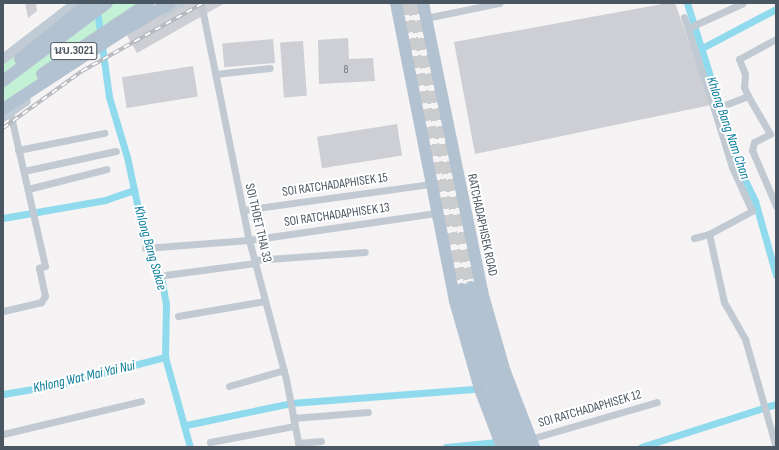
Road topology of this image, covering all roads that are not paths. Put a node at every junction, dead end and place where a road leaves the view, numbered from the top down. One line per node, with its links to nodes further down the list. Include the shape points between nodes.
1 (76, 3): 16 (main road, นบ.3021)
2 (89, 3): 19 (main road)
3 (106, 3): 20 (main road, นบ.3021)
4 (148, 3): 23 (main road, นบ.3021, via 70,54)
5 (170, 3): 23 (main road, via 129,26)
6 (180, 3): 23 (main road, นบ.3021)
7 (201, 3): 18 (street, SOI THOET THAI 33)
8 (396, 3): 30 (main road)
9 (423, 3): 13 (main road, RATCHADAPHISEK ROAD)
10 (499, 3): 13 (street)
11 (743, 3): 14 (street)
12 (684, 17): 14 (street)
13 (426, 18): 54 (main road, RATCHADAPHISEK ROAD, via 484,300)
14 (691, 27): 22 (street)
15 (776, 38): 21 (street, via 739,58)
16 (3, 59)
17 (270, 68): 18 (street)
18 (215, 74): 33 (street, SOI THOET THAI 33)
19 (3, 75)
20 (3, 81)
21 (748, 96): 22 (street); 24 (street)
22 (715, 108): 35 (street, via 732,167 752,210 750,215)
23 (5, 110): 26 (street)
24 (773, 132): 32 (street, via 754,142 752,150)
25 (104, 133): 26 (street)
26 (18, 150): 29 (street)
27 (116, 151): 29 (street)
28 (107, 169): 31 (street)
29 (24, 171): 31 (street)
30 (431, 184): 33 (street, SOI RATCHADAPHISEK 15); 34 (main road)
31 (28, 189): 43 (street, via 45,266 39,268 44,300)
32 (776, 206)
33 (242, 210): 37 (street, SOI THOET THAI 33)
34 (436, 213): 37 (street, SOI RATCHADAPHISEK 13); 56 (main road, via 467,347)
35 (709, 234): 36 (street); 58 (street, via 724,302 745,338)
36 (694, 238)
37 (249, 240): 38 (street, SOI RATCHADAPHISEK 13); 40 (street, SOI THOET THAI 33)
38 (145, 248)
39 (365, 252): 40 (street)
40 (255, 261): 41 (street); 42 (street, SOI THOET THAI 33)
41 (165, 275)
42 (265, 301): 44 (street); 45 (street, SOI THOET THAI 33)
43 (3, 311)
44 (178, 316)
45 (284, 370): 46 (street); 50 (street, SOI THOET THAI 33)
46 (229, 386)
47 (141, 401): 51 (street)
48 (657, 402): 54 (street, SOI RATCHADAPHISEK 12)
49 (368, 412): 50 (street)
50 (294, 422): 53 (street); 55 (street, SOI THOET THAI 33)
51 (3, 434)
52 (321, 441): 55 (street)
53 (210, 442)
54 (529, 444): 57 (main road, via 493,364 466,288 485,368)
55 (297, 446)
56 (502, 447)
57 (514, 447)
58 (776, 447)

